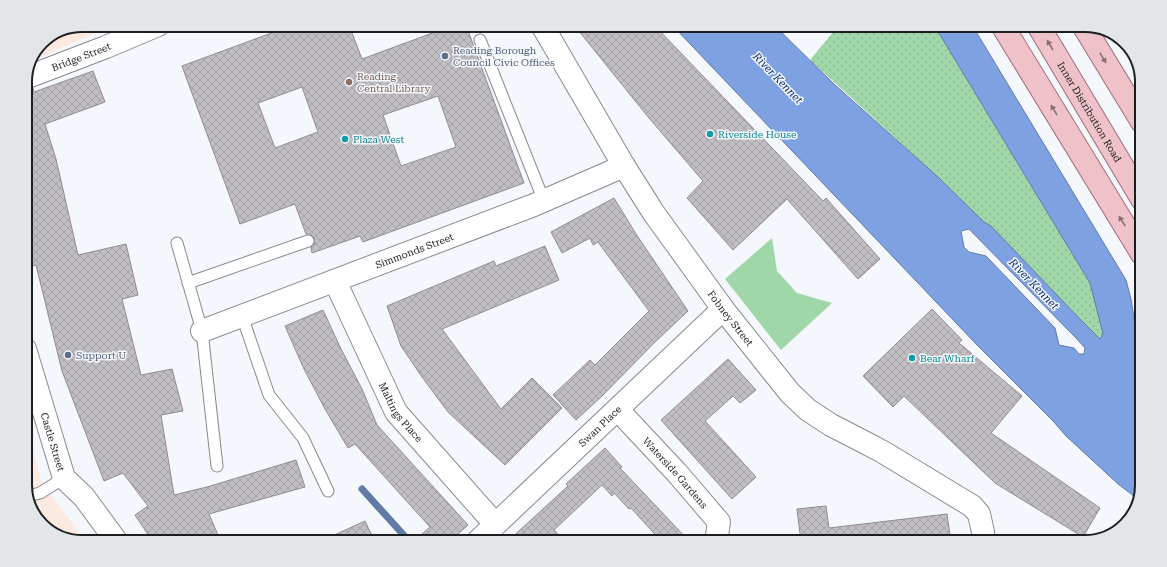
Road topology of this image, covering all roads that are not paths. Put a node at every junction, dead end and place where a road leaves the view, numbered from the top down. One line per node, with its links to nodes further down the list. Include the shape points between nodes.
1 (141, 32): 7 (street, Bridge Street)
2 (546, 32): 9 (street, Fobney Street)
3 (1006, 32): 14 (main road, one-way to 3)
4 (1042, 32): 10 (main road, Inner Distribution Road, one-way to 4)
5 (1087, 32): 8 (main road, one-way to 8)
6 (480, 40): 11 (lane)
7 (33, 75)
8 (1135, 110)
9 (624, 166): 11 (street, Simmonds Street); 17 (street, Fobney Street, via 653,212)
10 (1135, 187)
11 (544, 201): 15 (street, Simmonds Street)
12 (308, 241): 16 (lane)
13 (177, 243): 16 (lane)
14 (1135, 243)
15 (335, 281): 18 (street, Simmonds Street); 26 (street, Maltings Place, via 396,412)
16 (188, 283): 19 (lane)
17 (723, 309): 21 (street, Swan Place); 30 (street, Fobney Street, via 790,393 808,410 972,506 979,514)
18 (242, 316): 19 (street, Simmonds Street); 24 (lane, via 268,395 303,438)
19 (202, 331): 22 (lane)
20 (32, 371): 23 (street, Castle Street)
21 (618, 410): 26 (street, Swan Place); 29 (street, Waterside Gardens, via 719,522)
22 (216, 466)
23 (64, 478): 25 (lane); 27 (street, Castle Street, via 84,497)
24 (328, 491)
25 (33, 495)
26 (495, 524): 28 (street, Swan Place)
27 (112, 535)
28 (484, 535)
29 (717, 535)
30 (983, 535)

